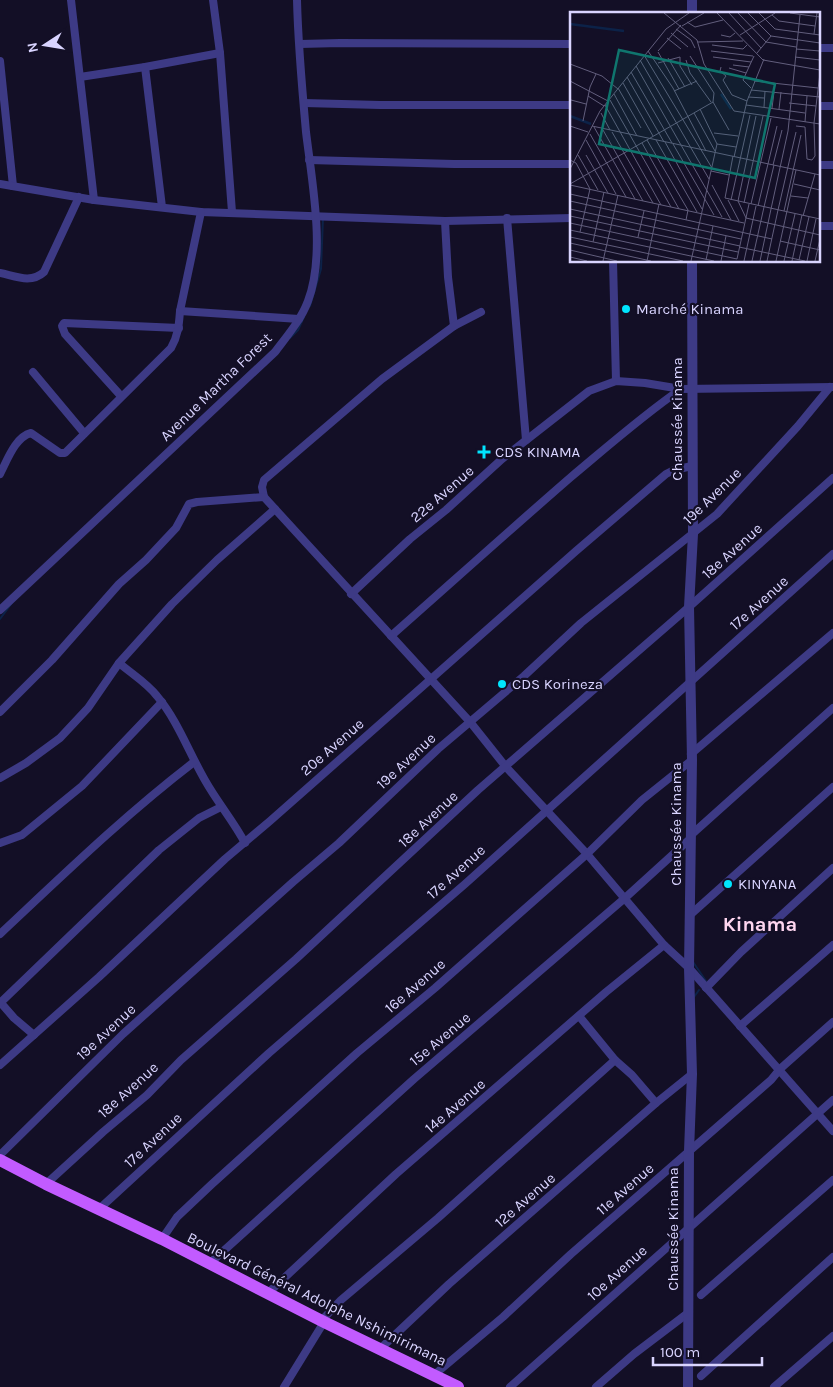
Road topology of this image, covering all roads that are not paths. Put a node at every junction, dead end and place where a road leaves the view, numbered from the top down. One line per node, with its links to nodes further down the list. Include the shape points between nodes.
1 (70, 0): 11 (street)
2 (213, 0): 8 (street)
3 (296, 0): 4 (street, Avenue Martha Forest)
4 (300, 44): 5 (street); 12 (street, Avenue Martha Forest)
5 (570, 44)
6 (820, 48): 7 (street)
7 (833, 48)
8 (220, 53): 10 (street); 26 (street)
9 (0, 61): 21 (street)
10 (145, 67): 11 (street); 24 (street)
11 (80, 77): 23 (street)
12 (304, 103): 13 (street); 16 (street, Avenue Martha Forest)
13 (570, 104)
14 (820, 106): 15 (street)
15 (833, 106)
16 (309, 160): 17 (street); 27 (street, Avenue Martha Forest)
17 (570, 164)
18 (820, 165): 19 (street)
19 (833, 165)
20 (0, 184): 21 (street)
21 (13, 186): 22 (street)
22 (79, 197): 23 (street); 35 (street, via 44,272 31,280)
23 (94, 200): 24 (street)
24 (162, 207): 25 (street)
25 (201, 212): 26 (street); 36 (street)
26 (232, 212): 27 (street)
27 (315, 217): 30 (street); 38 (street, Avenue Martha Forest, via 314,278)
28 (507, 218): 29 (street); 30 (street); 48 (street)
29 (570, 218)
30 (446, 221): 39 (street)
31 (820, 226): 32 (street)
32 (833, 226)
33 (613, 262): 42 (street)
34 (692, 262): 43 (street, Chaussée Kinama)
35 (0, 273)
36 (180, 311): 38 (street); 40 (street)
37 (481, 312): 39 (street)
38 (299, 320): 58 (street, Avenue Martha Forest, via 275,352)
39 (454, 326): 52 (street, via 361,396 264,480)
40 (179, 328): 46 (street, via 171,348); 46 (street, via 64,323 65,334)
41 (33, 372): 47 (street)
42 (616, 381): 45 (street, 22e Avenue); 48 (street, 22e Avenue, via 589,391)
43 (692, 387): 44 (street, 22e Avenue); 45 (street, 22e Avenue); 49 (street, Chaussée Kinama)
44 (832, 387): 54 (street, 19e Avenue, via 717,514)
45 (681, 388): 60 (street, via 618,437)
46 (121, 396): 47 (street)
47 (84, 434): 50 (street, via 65,453 60,453 31,433 26,434 16,444)
48 (526, 440): 56 (street, 22e Avenue)
49 (692, 466): 54 (street, Chaussée Kinama); 62 (street, 20e Avenue, via 674,470 646,490)
50 (0, 474)
51 (833, 478): 57 (street, 18e Avenue)
52 (264, 497): 53 (street); 66 (street, via 189,504 176,528)
53 (275, 509): 56 (street); 61 (street, via 172,604)
54 (693, 534): 57 (street, Chaussée Kinama); 67 (street, 19e Avenue, via 581,623)
55 (833, 554): 63 (street, 17e Avenue)
56 (351, 594): 60 (street)
57 (689, 607): 63 (street, Chaussée Kinama); 70 (street, 18e Avenue)
58 (0, 610)
59 (833, 633): 68 (street, 16e Avenue)
60 (391, 636): 62 (street)
61 (119, 664): 64 (street); 71 (street, via 88,708 60,738)
62 (430, 679): 67 (street); 77 (street, 20e Avenue)
63 (691, 683): 68 (street, Chaussée Kinama); 74 (street, 17e Avenue)
64 (162, 702): 69 (street, via 176,721); 76 (street, via 82,786 22,835)
65 (833, 708): 75 (street, 15e Avenue)
66 (0, 712)
67 (471, 723): 70 (street); 101 (street, 19e Avenue, via 123,1034)
68 (692, 757): 75 (street, Chaussée Kinama); 78 (street, 16e Avenue)
69 (194, 762): 73 (street); 82 (street, via 112,830)
70 (506, 768): 74 (street); 104 (street, 18e Avenue)
71 (0, 778)
72 (833, 787): 81 (street)
73 (221, 807): 77 (street); 87 (street, via 199,818 159,850)
74 (546, 810): 78 (street); 105 (street, 17e Avenue, via 269,1053)
75 (691, 837): 80 (street, 15e Avenue); 81 (street, Chaussée Kinama)
76 (0, 843)
77 (245, 843): 91 (street, 20e Avenue)
78 (587, 854): 80 (street); 107 (street, 16e Avenue, via 357,1053 212,1184 177,1217)
79 (833, 868): 86 (street)
80 (625, 898): 83 (street); 109 (street, 15e Avenue, via 401,1091)
81 (690, 915): 85 (street, Chaussée Kinama)
82 (0, 934)
83 (664, 944): 85 (street); 88 (street, 14e Avenue)
84 (833, 946): 90 (street)
85 (689, 968): 86 (street); 95 (street, Chaussée Kinama)
86 (707, 986): 90 (street)
87 (0, 1003): 91 (street)
88 (579, 1016): 92 (street); 110 (street, 14e Avenue, via 396,1174)
89 (833, 1022): 94 (street, 11e Avenue)
90 (742, 1025): 94 (street)
91 (34, 1036): 93 (street, 20e Avenue)
92 (615, 1060): 97 (street); 113 (street, via 341,1300)
93 (0, 1065)
94 (781, 1069): 98 (street); 100 (street, 11e Avenue)
95 (692, 1074): 97 (street, 12e Avenue); 100 (street, Chaussée Kinama)
96 (833, 1100): 98 (street, 10e Avenue)
97 (656, 1103): 115 (street, 12e Avenue)
98 (819, 1113): 99 (street); 106 (street, 10e Avenue)
99 (833, 1131)
100 (689, 1151): 106 (street, Chaussée Kinama); 116 (street, 11e Avenue)
101 (0, 1155)
102 (0, 1160): 104 (main road, Boulevard Général Adolphe Nshimirimana)
103 (833, 1180): 111 (street)
104 (46, 1184): 105 (main road, Boulevard Général Adolphe Nshimirimana)
105 (98, 1210): 107 (main road, Boulevard Général Adolphe Nshimirimana)
106 (690, 1226): 112 (street, Chaussée Kinama); 121 (street, 10e Avenue)
107 (162, 1239): 109 (main road, Boulevard Général Adolphe Nshimirimana)
108 (833, 1257): 117 (street)
109 (209, 1264): 110 (main road, Boulevard Général Adolphe Nshimirimana)
110 (268, 1293): 113 (main road, Boulevard Général Adolphe Nshimirimana)
111 (701, 1295)
112 (688, 1313): 119 (street, Chaussée Kinama); 122 (street)
113 (323, 1321): 115 (main road, Boulevard Général Adolphe Nshimirimana); 120 (street)
114 (833, 1336): 123 (street)
115 (380, 1348): 116 (main road, Boulevard Général Adolphe Nshimirimana)
116 (434, 1375): 118 (main road, Boulevard Général Adolphe Nshimirimana)
117 (701, 1376)
118 (450, 1385)
119 (686, 1385)
120 (284, 1387)
121 (510, 1387)
122 (596, 1387)
123 (774, 1387)

